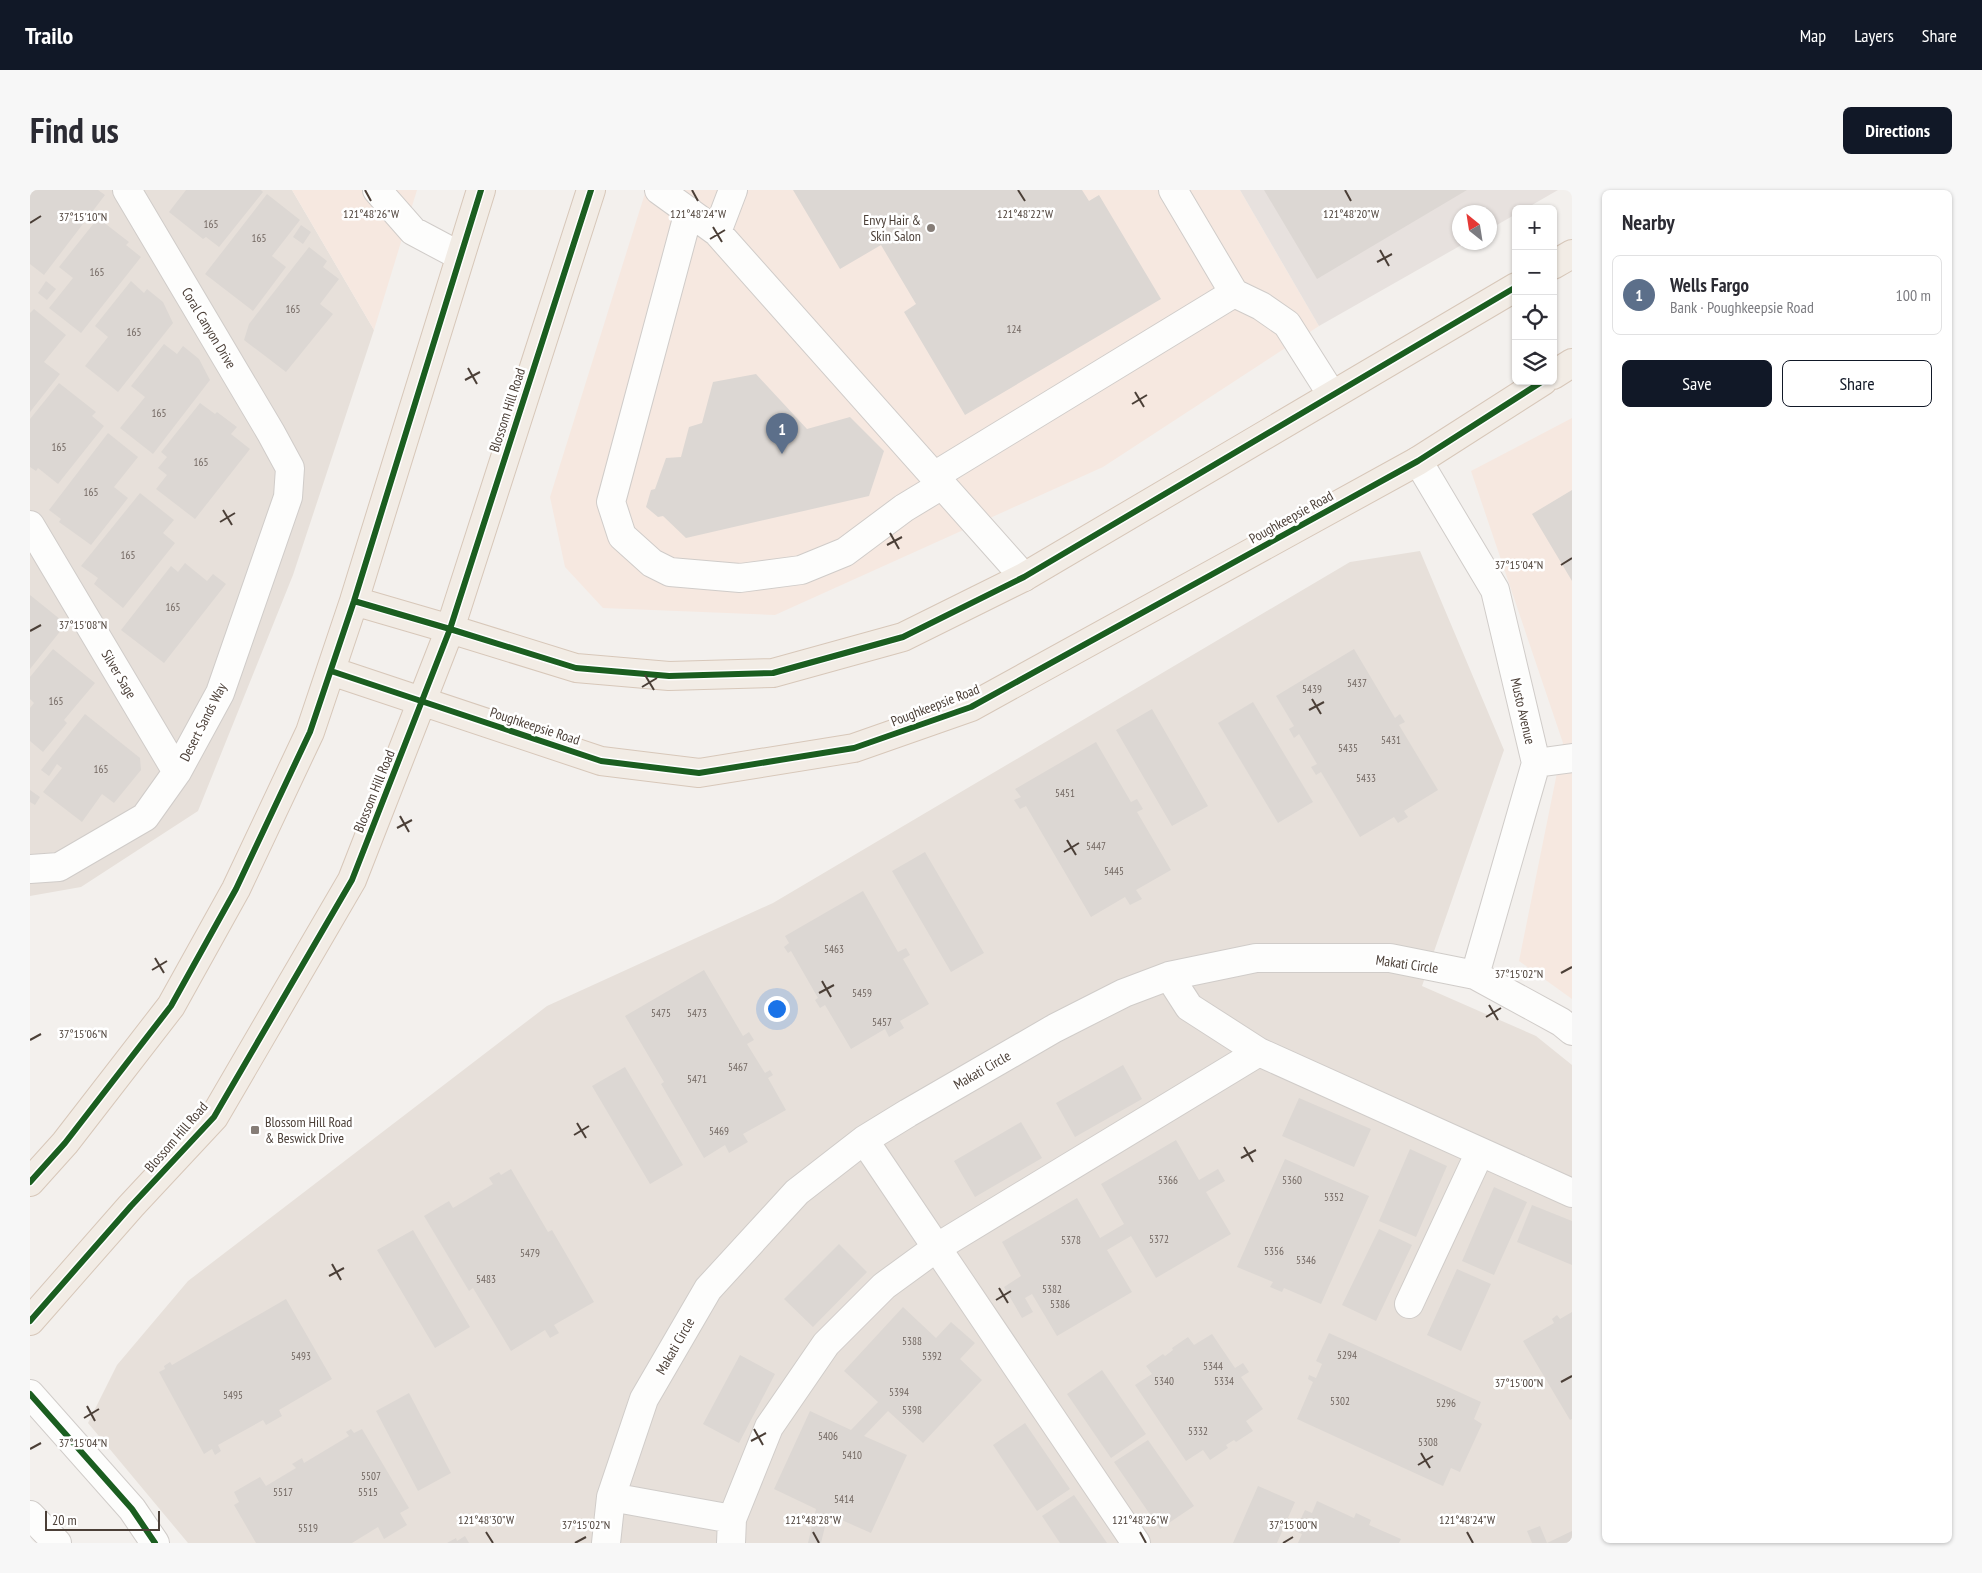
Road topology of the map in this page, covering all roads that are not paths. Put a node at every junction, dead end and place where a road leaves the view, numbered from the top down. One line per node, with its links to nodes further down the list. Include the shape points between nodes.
1 (127, 190): 20 (street, Coral Canyon Drive)
2 (377, 190): 11 (street, via 413,231)
3 (481, 190): 11 (main road)
4 (591, 190): 25 (main road, Blossom Hill Road)
5 (659, 190): 8 (street)
6 (733, 190): 9 (street)
7 (1173, 190): 14 (street)
8 (689, 211): 9 (street); 21 (street, via 611,502 622,536 652,563 670,572 740,578 801,570 845,552)
9 (717, 232): 21 (street)
10 (1572, 254): 12 (main road)
11 (460, 256): 24 (main road)
12 (1557, 262)
13 (1512, 288): 18 (main road)
14 (1234, 293): 18 (street, via 1287,324); 21 (street)
15 (1572, 363): 16 (main road)
16 (1557, 372)
17 (1537, 385): 19 (main road, Poughkeepsie Road)
18 (1332, 394): 23 (main road)
19 (1418, 461): 27 (main road, Poughkeepsie Road, via 971,707 854,748 699,773 601,761); 29 (street, Musto Avenue, via 1495,590)
20 (290, 468): 30 (street, Desert Sands Way, via 288,497 220,693)
21 (938, 480): 23 (street)
22 (30, 524): 30 (street, Silver Sage)
23 (1024, 577): 25 (main road, via 903,637 773,673 669,676 576,668)
24 (354, 601): 25 (main road); 26 (main road)
25 (450, 629): 27 (main road, Blossom Hill Road)
26 (331, 671): 27 (main road, Poughkeepsie Road); 38 (main road, via 310,732 236,889 171,1006 64,1144)
27 (422, 702): 42 (main road, Blossom Hill Road, via 352,880 214,1117)
28 (1572, 758): 29 (street)
29 (1536, 763): 32 (street, Musto Avenue)
30 (177, 772): 31 (street, Desert Sands Way, via 145,817 59,867)
31 (30, 869)
32 (1475, 975): 33 (street, Makati Circle, via 1390,958 1256,958); 34 (street, Makati Circle)
33 (1169, 976): 35 (street, via 1190,1007); 36 (street, Makati Circle, via 1124,993 1055,1028)
34 (1572, 1031)
35 (1259, 1052): 37 (street); 40 (street)
36 (864, 1140): 40 (street); 44 (street, Makati Circle, via 797,1192 708,1289 644,1399)
37 (1480, 1152): 39 (street); 41 (street)
38 (30, 1182)
39 (1572, 1193)
40 (936, 1248): 46 (street, via 884,1286 826,1344 770,1427); 50 (street)
41 (1409, 1304)
42 (30, 1321)
43 (30, 1394): 48 (street, via 132,1508)
44 (611, 1496): 46 (street); 49 (street, Makati Circle)
45 (30, 1515): 47 (street)
46 (732, 1531)
47 (57, 1543)
48 (155, 1543)
49 (606, 1543)
50 (1136, 1543)

